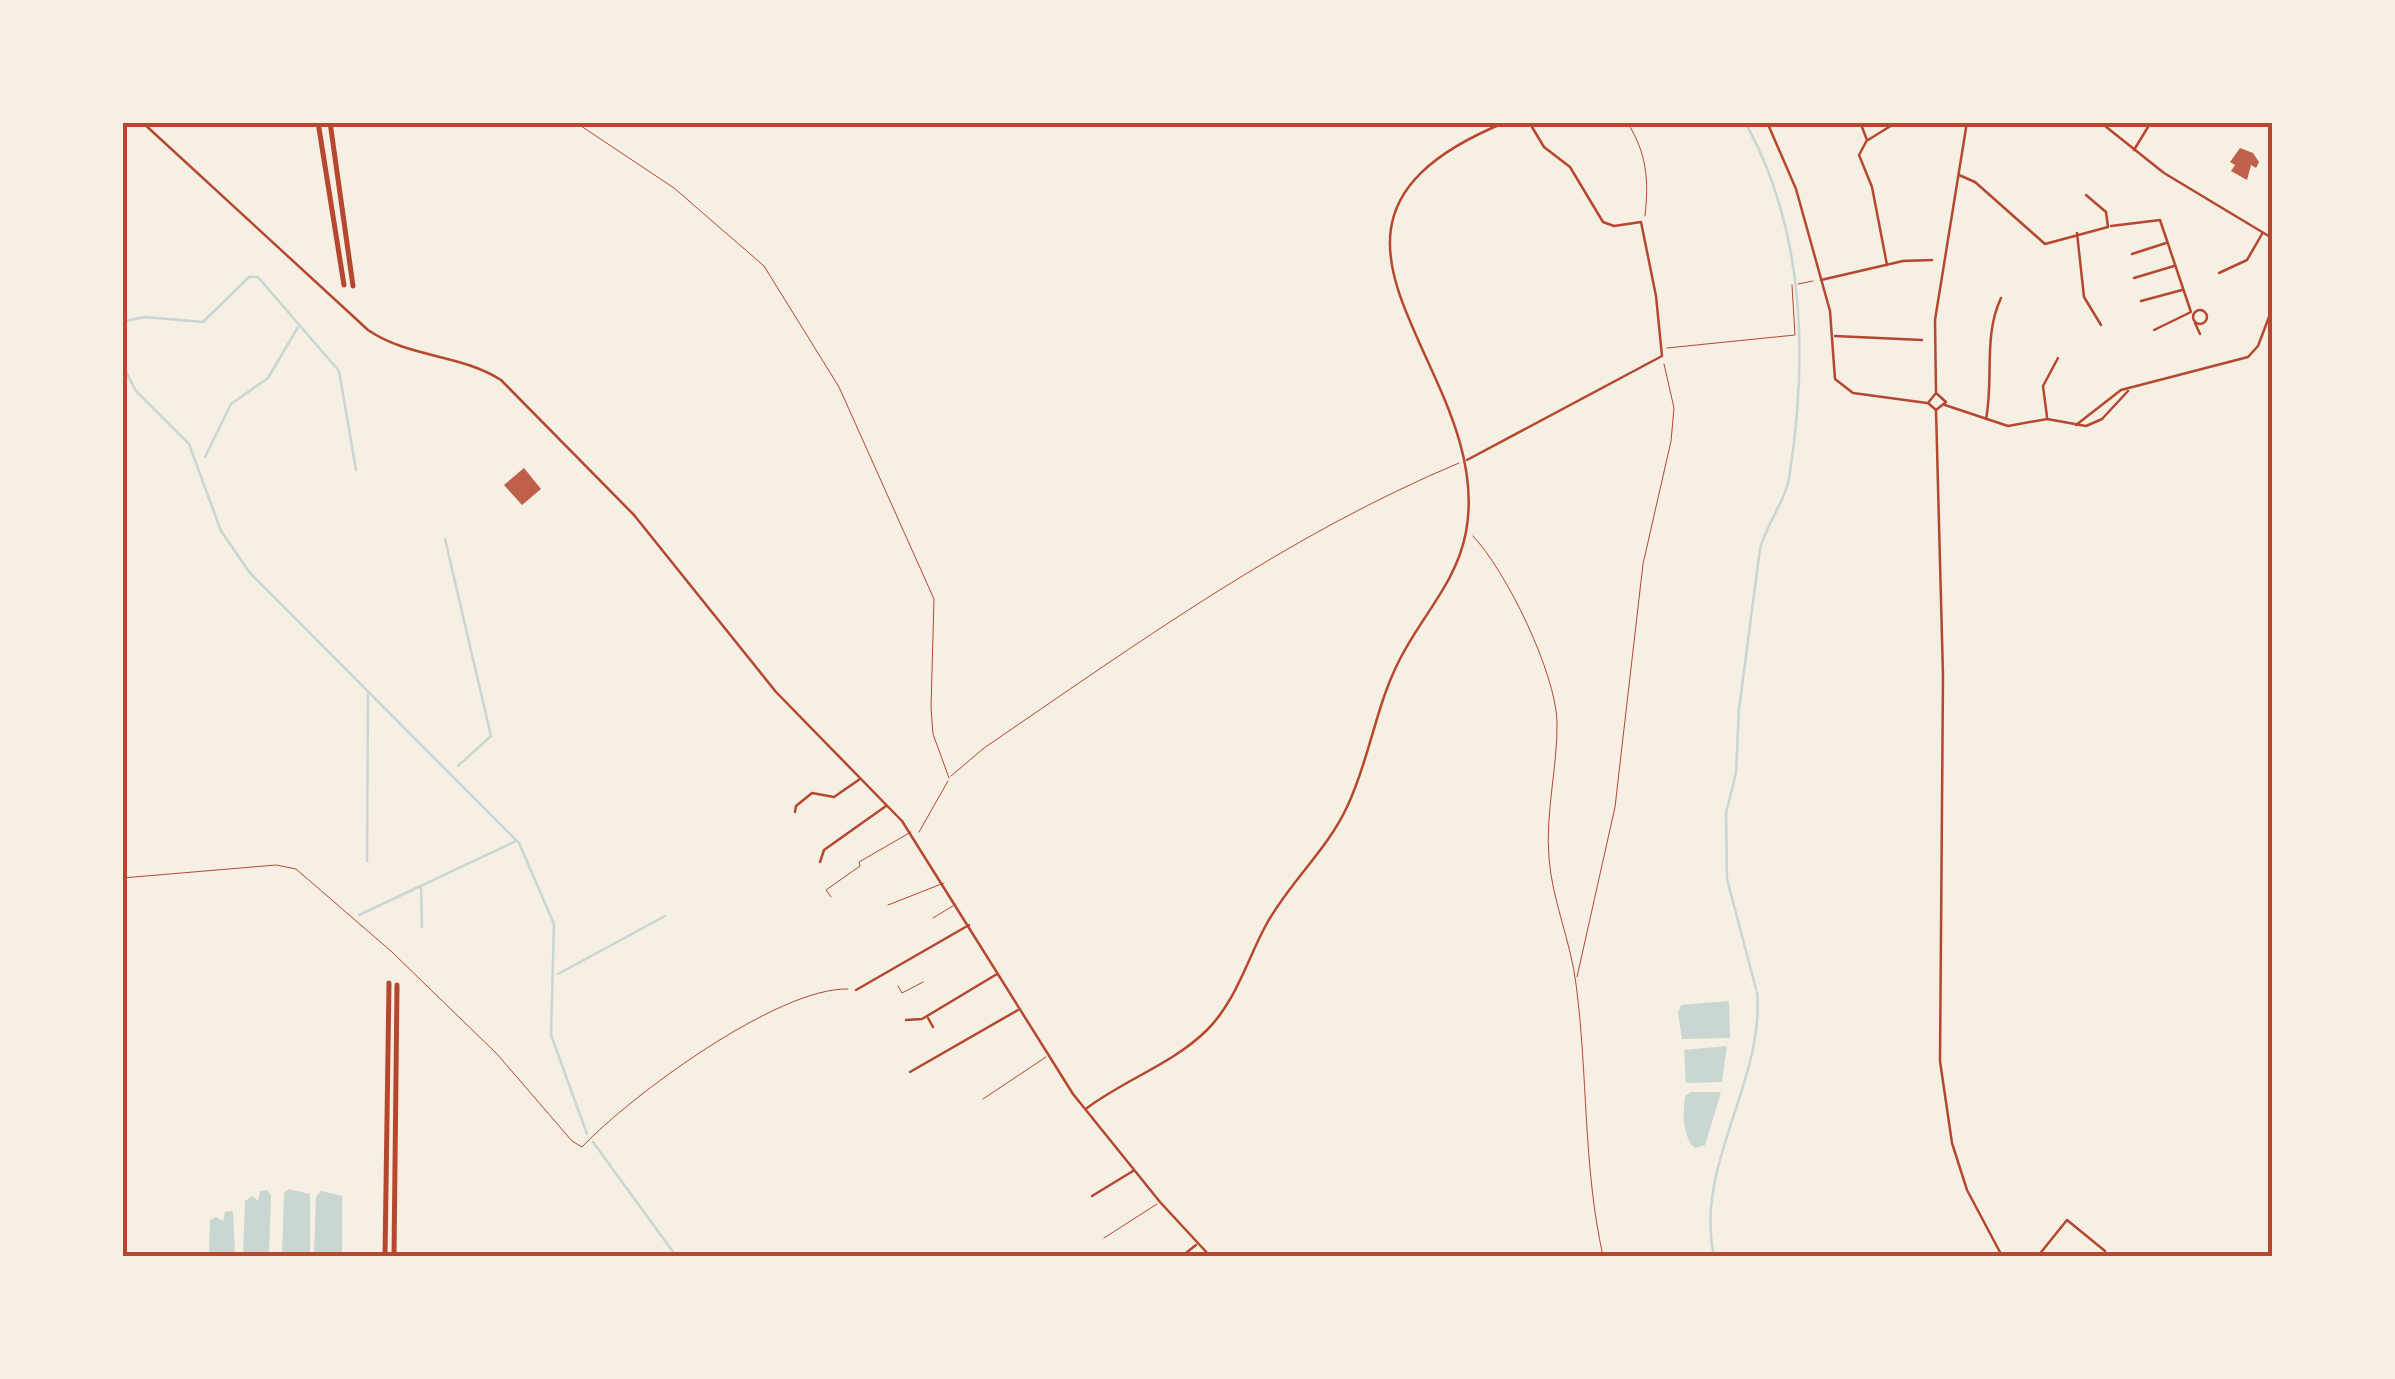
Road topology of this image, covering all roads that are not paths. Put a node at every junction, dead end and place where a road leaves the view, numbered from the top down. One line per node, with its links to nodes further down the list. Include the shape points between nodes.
1 (142, 122): 51 (street, via 368,330 403,349 484,370 516,391 665,551 776,692)
2 (318, 122): 29 (highway)
3 (330, 122): 30 (highway)
4 (1506, 122): 50 (street, via 1428,163 1405,190 1392,238 1397,291 1452,410)
5 (1529, 122): 50 (street, via 1540,142 1570,168 1603,222 1640,222 1662,356)
6 (1780, 122): 12 (street)
7 (1860, 122): 13 (street)
8 (1897, 122): 13 (street)
9 (1967, 122): 15 (street)
10 (2100, 122): 14 (street)
11 (2151, 122): 14 (street)
12 (1768, 125): 28 (street, via 1796,189)
13 (1867, 140): 24 (street, via 1859,155)
14 (2134, 150): 19 (street)
15 (1958, 175): 18 (street, via 1975,182 2045,244); 43 (street, via 1934,320)
16 (2086, 195): 17 (street, via 2106,212)
17 (2108, 227): 18 (street); 21 (street, via 2160,220)
18 (2077, 232): 36 (street, via 2084,298)
19 (2262, 233): 20 (street); 26 (street, via 2247,260)
20 (2272, 238)
21 (2167, 242): 22 (street); 25 (street)
22 (2132, 254)
23 (1932, 260): 24 (street)
24 (1888, 265): 28 (street)
25 (2176, 265): 27 (street); 31 (street)
26 (2219, 273)
27 (2134, 278)
28 (1821, 280): 39 (street)
29 (344, 285)
30 (354, 286)
31 (2184, 289): 33 (street); 35 (street)
32 (2000, 298): 47 (street)
33 (2140, 301)
34 (2272, 309): 42 (street, via 2248,357)
35 (2191, 312): 37 (street); 38 (street)
36 (2100, 325)
37 (2154, 330)
38 (2200, 334)
39 (1833, 336): 40 (street); 44 (street, via 1832,368 1842,388)
40 (1922, 340)
41 (2058, 358): 48 (street, via 2043,386)
42 (2130, 388): 49 (street); 49 (street, via 2096,424)
43 (1936, 393): 44 (street); 45 (street)
44 (1928, 403): 46 (street)
45 (1945, 406): 46 (street); 47 (street)
46 (1936, 410): 86 (street, via 1943,1092 1967,1190)
47 (1986, 418): 48 (street, via 2008,426)
48 (2047, 419): 49 (street)
49 (2076, 425)
50 (1467, 460): 73 (street, via 1466,530 1448,586 1388,683 1345,811 1282,898 1225,1008 1191,1042)
51 (861, 778): 52 (street); 53 (street, via 834,797 812,794)
52 (888, 805): 54 (street); 55 (street, via 824,850)
53 (795, 812)
54 (910, 832): 56 (street); 57 (lane, via 837,880 826,890)
55 (820, 862)
56 (944, 883): 58 (street); 59 (lane)
57 (832, 897)
58 (956, 904): 60 (lane); 61 (street)
59 (888, 905)
60 (933, 918)
61 (969, 925): 62 (street); 65 (street)
62 (998, 973): 66 (street); 67 (street)
63 (922, 982): 64 (lane, via 902,994)
64 (898, 986)
65 (856, 990)
66 (1020, 1009): 70 (street); 71 (street)
67 (927, 1016): 68 (street); 69 (street)
68 (906, 1020)
69 (934, 1027)
70 (1048, 1055): 72 (lane); 73 (street)
71 (910, 1072)
72 (983, 1099)
73 (1085, 1110): 74 (street)
74 (1134, 1171): 75 (street); 76 (street)
75 (1092, 1196)
76 (1160, 1202): 77 (lane); 78 (street)
77 (1104, 1238)
78 (1198, 1244): 80 (street); 85 (street)
79 (2106, 1250): 87 (street, via 2066,1220)
80 (1188, 1252): 83 (street); 84 (street)
81 (385, 1256): 82 (highway, via 393,984)
82 (394, 1256)
83 (1182, 1256)
84 (1192, 1256)
85 (1210, 1256)
86 (2002, 1256)
87 (2038, 1256)

